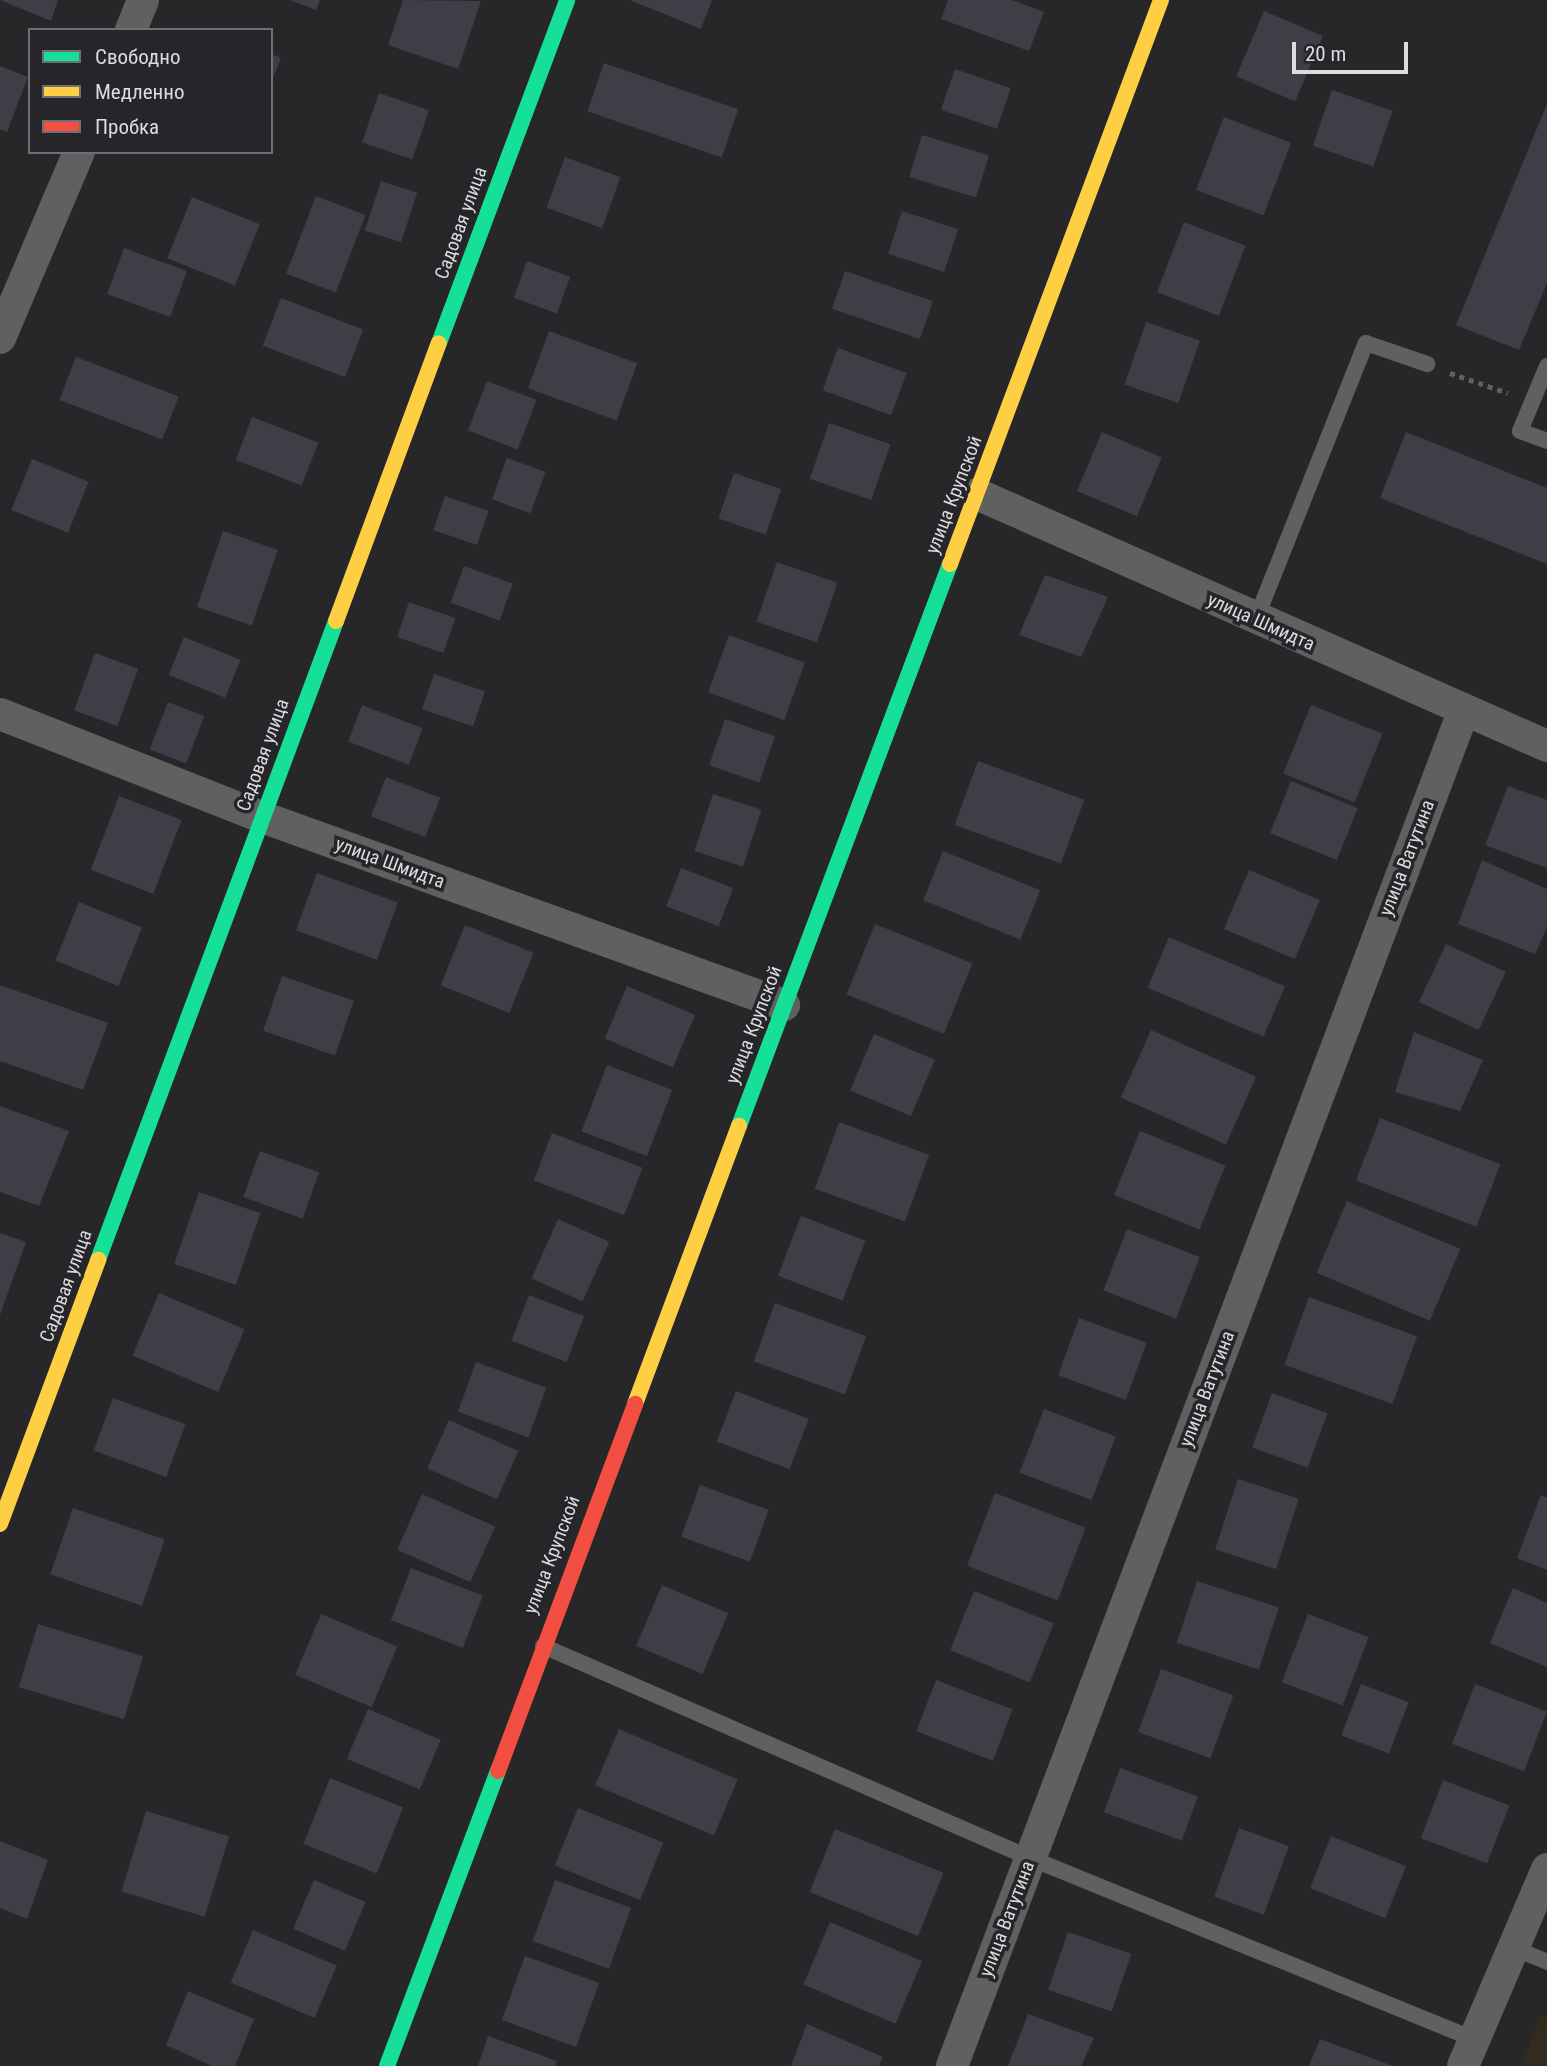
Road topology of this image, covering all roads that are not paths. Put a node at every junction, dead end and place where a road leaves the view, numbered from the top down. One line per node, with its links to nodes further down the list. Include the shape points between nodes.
1 (143, 0): 4 (street)
2 (567, 0): 15 (main road, Садовая улица)
3 (1161, 0): 10 (main road, улица Крупской)
4 (132, 28)
5 (78, 154): 6 (street)
6 (0, 338)
7 (1427, 365): 11 (lane, via 1366,343)
8 (1547, 366): 9 (lane, via 1520,431)
9 (1547, 441)
10 (977, 494): 11 (street, улица Шмидта); 16 (main road, улица Крупской)
11 (1256, 619): 12 (street, улица Шмидта)
12 (1462, 712): 14 (street, улица Шмидта); 19 (street, улица Ватутина)
13 (0, 714): 15 (street, улица Шмидта)
14 (1547, 746)
15 (262, 817): 16 (street, улица Шмидта); 17 (main road, Садовая улица)
16 (784, 1005): 18 (main road, улица Крупской)
17 (0, 1524)
18 (541, 1645): 19 (lane); 24 (main road, улица Крупской)
19 (1030, 1858): 23 (lane); 25 (street, улица Ватутина)
20 (1547, 1869): 21 (street)
21 (1513, 1948): 22 (lane); 23 (street)
22 (1547, 1962)
23 (1468, 2052)
24 (387, 2066)
25 (952, 2066)

